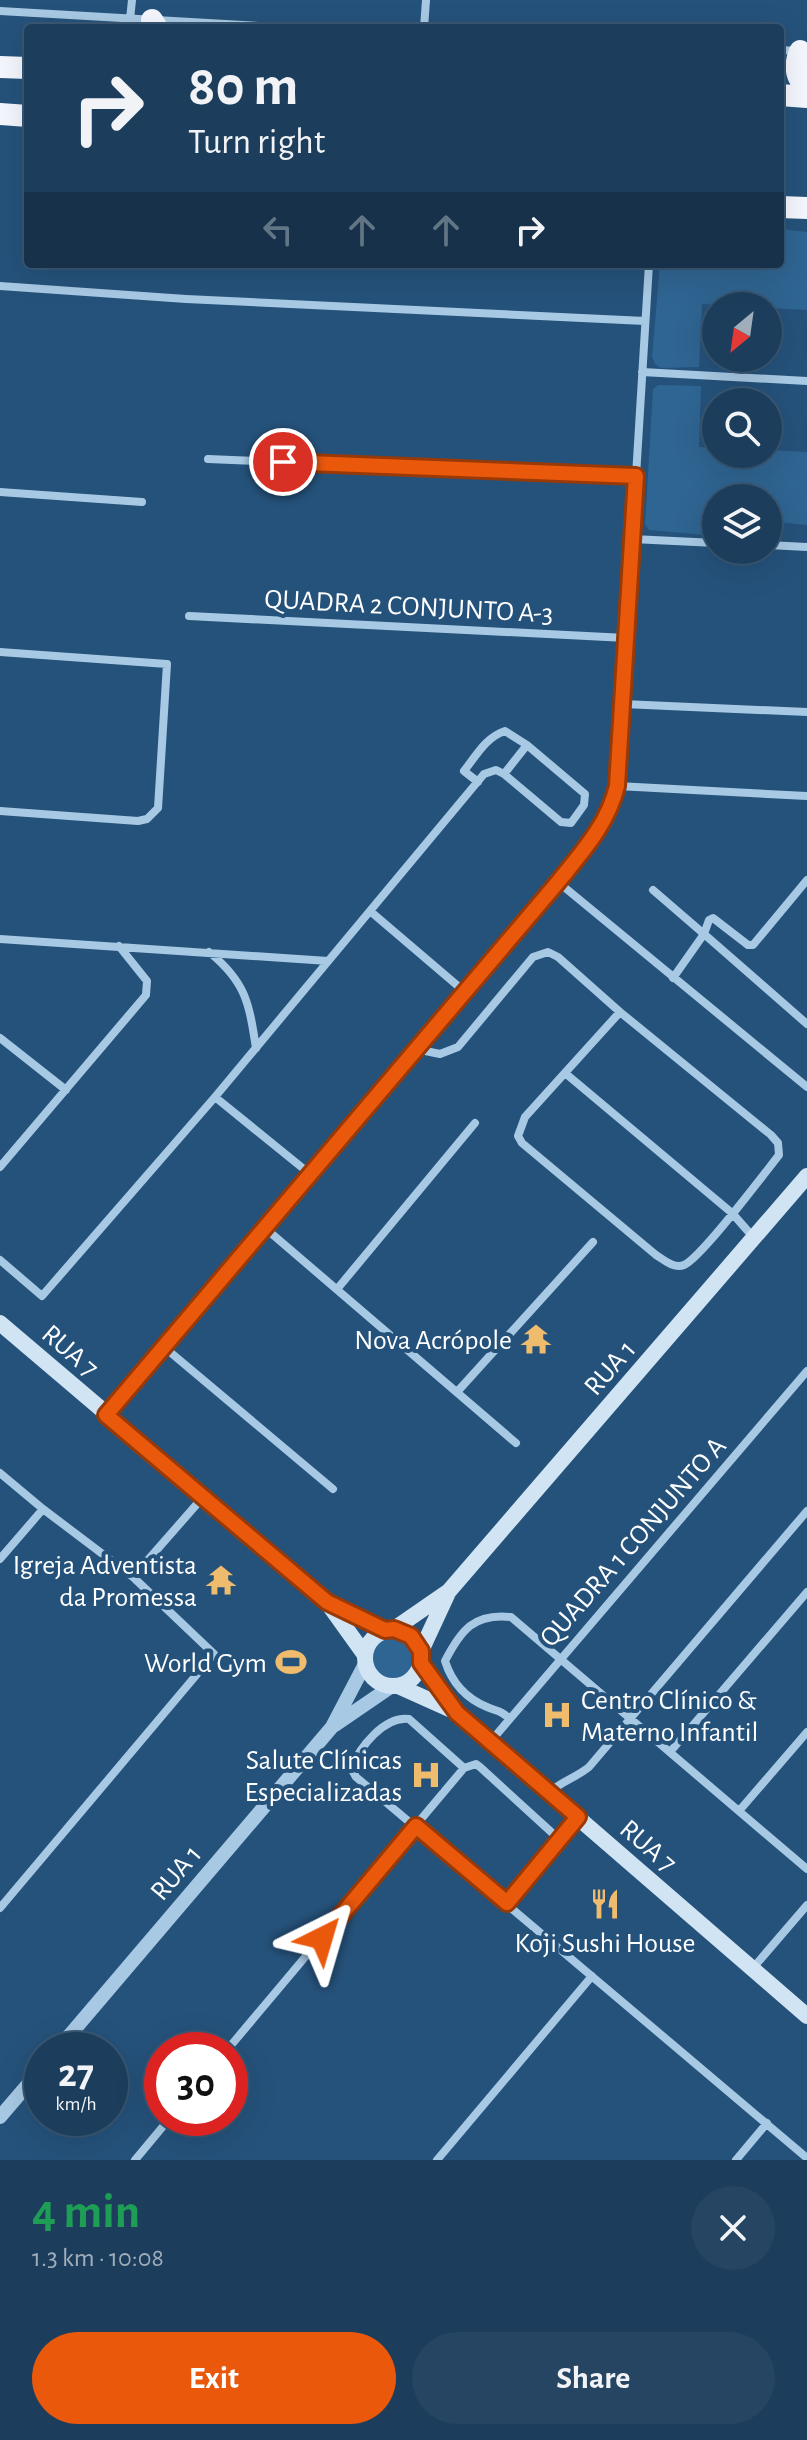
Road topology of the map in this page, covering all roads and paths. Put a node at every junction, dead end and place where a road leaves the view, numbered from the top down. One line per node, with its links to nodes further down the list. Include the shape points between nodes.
1 (132, 0): 4 (street)
2 (426, 0): 6 (street)
3 (0, 11): 4 (street)
4 (146, 22): 5 (street)
5 (196, 24)
6 (424, 24)
7 (796, 51): 10 (highway, via 797,74)
8 (0, 67): 9 (highway)
9 (24, 68)
10 (807, 88)
11 (784, 95): 12 (highway)
12 (807, 97)
13 (0, 114): 14 (highway)
14 (24, 116)
15 (784, 207): 16 (highway)
16 (807, 208)
17 (649, 268): 19 (street)
18 (0, 286): 19 (street)
19 (645, 321): 20 (street)
20 (642, 372): 21 (street); 23 (street)
21 (807, 381)
22 (208, 459): 23 (street)
23 (636, 476): 26 (street)
24 (0, 492): 25 (street)
25 (142, 502)
26 (632, 539): 27 (street); 31 (street)
27 (702, 542)
28 (782, 546): 29 (street)
29 (807, 547)
30 (189, 616): 31 (street, QUADRA 2 CONJUNTO A-3)
31 (626, 638): 33 (street)
32 (0, 652): 40 (street, via 167,664 158,808 147,819)
33 (623, 704): 34 (street); 38 (street)
34 (807, 712)
35 (527, 745): 36 (street); 36 (street, via 585,794 571,823 561,822); 37 (street, via 505,731 496,734 464,771)
36 (504, 774): 37 (street, via 490,770)
37 (478, 782): 44 (street)
38 (617, 786): 39 (street); 42 (street, via 600,829)
39 (807, 796)
40 (0, 811)
41 (807, 880): 45 (street, via 753,945 713,918)
42 (558, 882): 50 (street); 51 (street)
43 (653, 890): 45 (street)
44 (370, 911): 49 (street); 51 (street)
45 (704, 934): 50 (street); 53 (street)
46 (0, 939): 47 (street)
47 (119, 946): 48 (street); 59 (street, via 147,981 146,995)
48 (209, 951): 49 (street); 55 (street, via 240,982)
49 (328, 961): 55 (street)
50 (673, 978): 58 (street)
51 (465, 992): 56 (street)
52 (620, 1012): 56 (street, via 558,957 541,953 458,1047 440,1054); 57 (street); 65 (street, via 778,1143 779,1155)
53 (807, 1024)
54 (0, 1038): 59 (street)
55 (256, 1048): 60 (street)
56 (416, 1049): 63 (street)
57 (565, 1073): 65 (street); 65 (street, via 525,1117 518,1136 522,1143 669,1264 687,1264)
58 (807, 1087)
59 (66, 1090): 62 (street)
60 (215, 1097): 63 (street); 69 (street, via 42,1296)
61 (475, 1123): 70 (street)
62 (0, 1167)
63 (310, 1174): 66 (street)
64 (807, 1176): 67 (main road, RUA 1)
65 (732, 1213): 67 (street)
66 (265, 1228): 70 (street); 72 (street)
67 (755, 1239): 84 (main road, RUA 1)
68 (593, 1242): 74 (street)
69 (0, 1260)
70 (338, 1288): 74 (street)
71 (0, 1323): 75 (main road, RUA 7)
72 (164, 1347): 75 (street); 78 (street)
73 (807, 1371): 89 (street, QUADRA 1 CONJUNTO A)
74 (457, 1392): 76 (street)
75 (106, 1415): 79 (main road, RUA 7)
76 (516, 1443)
77 (0, 1473): 80 (street)
78 (333, 1489)
79 (204, 1496): 83 (street); 86 (main road, RUA 7)
80 (43, 1509): 82 (street); 83 (street)
81 (807, 1511): 94 (street)
82 (0, 1559)
83 (133, 1577): 108 (street, via 214,1654)
84 (449, 1591): 87 (main road, RUA 1); 88 (main road, RUA 1)
85 (807, 1592): 98 (street)
86 (327, 1602): 87 (main road, RUA 7); 90 (main road, RUA 7)
87 (389, 1630): 88 (main road, via 411,1636); 90 (main road, via 371,1640)
88 (421, 1657): 91 (main road, via 413,1678); 92 (main road, RUA 7)
89 (561, 1658): 93 (street, QUADRA 1 CONJUNTO A); 93 (street, via 511,1617 476,1620 456,1638 445,1661 451,1679 473,1701); 94 (street)
90 (365, 1659): 91 (main road, via 375,1679); 95 (street)
91 (395, 1686): 92 (main road, RUA 7); 95 (street)
92 (457, 1713): 97 (main road, RUA 7)
93 (509, 1719): 97 (street, QUADRA 1 CONJUNTO A)
94 (631, 1719): 98 (street); 100 (street, via 589,1767)
95 (332, 1727): 112 (street, RUA 1)
96 (807, 1732): 101 (street)
97 (491, 1741): 100 (main road, RUA 7)
98 (670, 1752): 101 (street)
99 (464, 1768): 103 (street); 103 (street, via 409,1719 393,1721 371,1739 351,1772); 104 (street, via 476,1764)
100 (550, 1792): 102 (main road, RUA 7)
101 (739, 1811): 105 (street)
102 (578, 1817): 104 (street); 109 (main road, RUA 7)
103 (416, 1826): 106 (street); 113 (street)
104 (560, 1840): 106 (street)
105 (806, 1867)
106 (507, 1903): 110 (street)
107 (807, 1905): 109 (street)
108 (0, 1908)
109 (752, 1969): 111 (main road, RUA 7)
110 (592, 1976): 116 (street); 120 (street)
111 (807, 2016)
112 (72, 2032)
113 (242, 2032)
114 (24, 2089): 115 (street)
115 (0, 2117)
116 (767, 2123): 118 (street); 121 (street)
117 (155, 2136): 119 (street)
118 (807, 2158)
119 (135, 2160)
120 (437, 2160)
121 (736, 2160)

